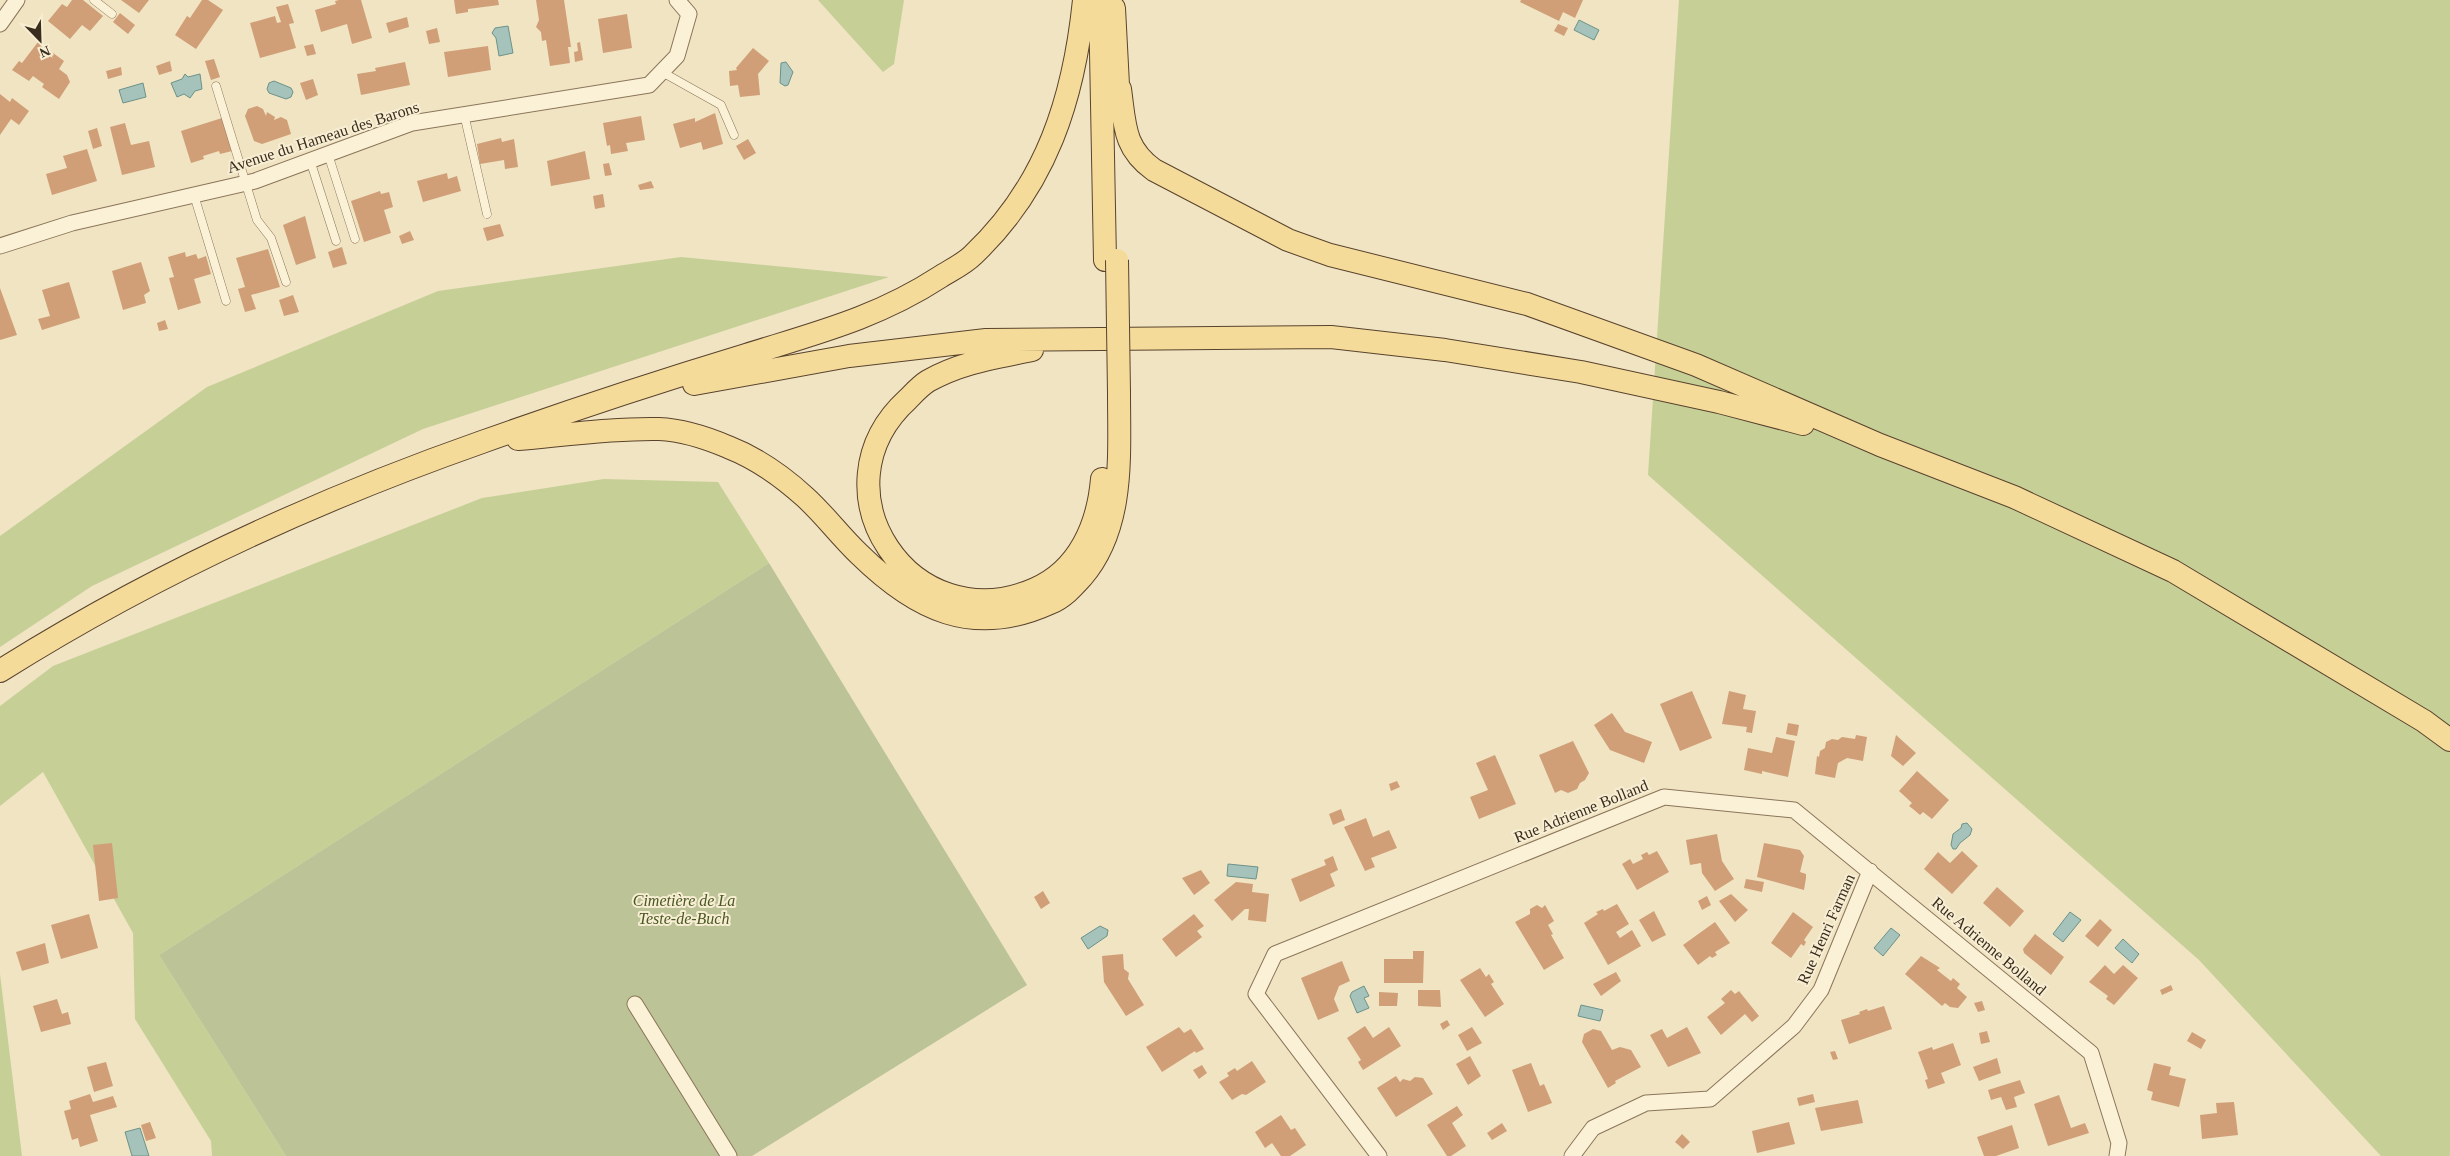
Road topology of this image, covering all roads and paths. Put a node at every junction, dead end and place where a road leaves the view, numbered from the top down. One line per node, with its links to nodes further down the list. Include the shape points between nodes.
1 (18, 0): 8 (street)
2 (94, 0): 7 (lane)
3 (677, 0): 9 (street, Avenue du Hameau des Barons, via 688,14 677,56)
4 (1084, 0): 27 (main road, via 1079,43 1065,108 1039,169 1012,213 971,257 913,295 841,327)
5 (1100, 0): 22 (main road)
6 (1114, 0): 11 (main road)
7 (112, 14)
8 (0, 24)
9 (662, 72): 12 (street, Avenue du Hameau des Barons, via 649,85); 13 (lane, via 721,105)
10 (216, 86): 16 (lane)
11 (1120, 89): 22 (main road); 29 (main road, via 1128,138 1139,160 1288,240 1330,255 1527,304 1696,365)
12 (464, 114): 14 (street, Avenue du Hameau des Barons, via 412,123); 18 (lane)
13 (734, 135)
14 (328, 154): 15 (street, Avenue du Hameau des Barons); 19 (lane)
15 (310, 160): 16 (street, Avenue du Hameau des Barons); 20 (lane)
16 (245, 183): 17 (street, Avenue du Hameau des Barons); 23 (lane, via 257,220 270,238)
17 (194, 195): 21 (street, Avenue du Hameau des Barons, via 72,223); 24 (lane)
18 (487, 214)
19 (355, 239)
20 (336, 241)
21 (0, 246)
22 (1111, 260): 26 (main road, bridge)
23 (286, 282)
24 (226, 301)
25 (1082, 340): 26 (main road, via 961,364 926,382 898,408 878,435 868,488 874,522 886,546 912,576 948,595 987,601 1016,598 1048,584 1072,563 1090,534 1100,500); 27 (main road, via 986,340 849,356); 29 (main road, via 1330,337 1445,350 1581,372 1719,402)
26 (1112, 393): 28 (main road, via 1119,447 1115,504 1105,543 1093,564 1058,600 1012,617 971,619 917,601 872,565 804,497 764,465 711,441 661,429)
27 (602, 401): 28 (main road)
28 (482, 442): 30 (main road, via 357,488 237,541 128,596)
29 (1880, 445): 31 (main road, via 2014,497 2173,571 2366,685)
30 (0, 671)
31 (2450, 740)
32 (1870, 871): 35 (street, Rue Adrienne Bolland, via 1794,810 1664,797 1275,954 1256,994); 36 (street, Rue Henri Farman, via 1821,990 1794,1026 1710,1099 1646,1103 1593,1128); 37 (street, Rue Adrienne Bolland, via 2091,1053 2119,1143)
33 (635, 1004): 34 (street)
34 (729, 1156)
35 (1379, 1156)
36 (1572, 1156)
37 (2117, 1156)

